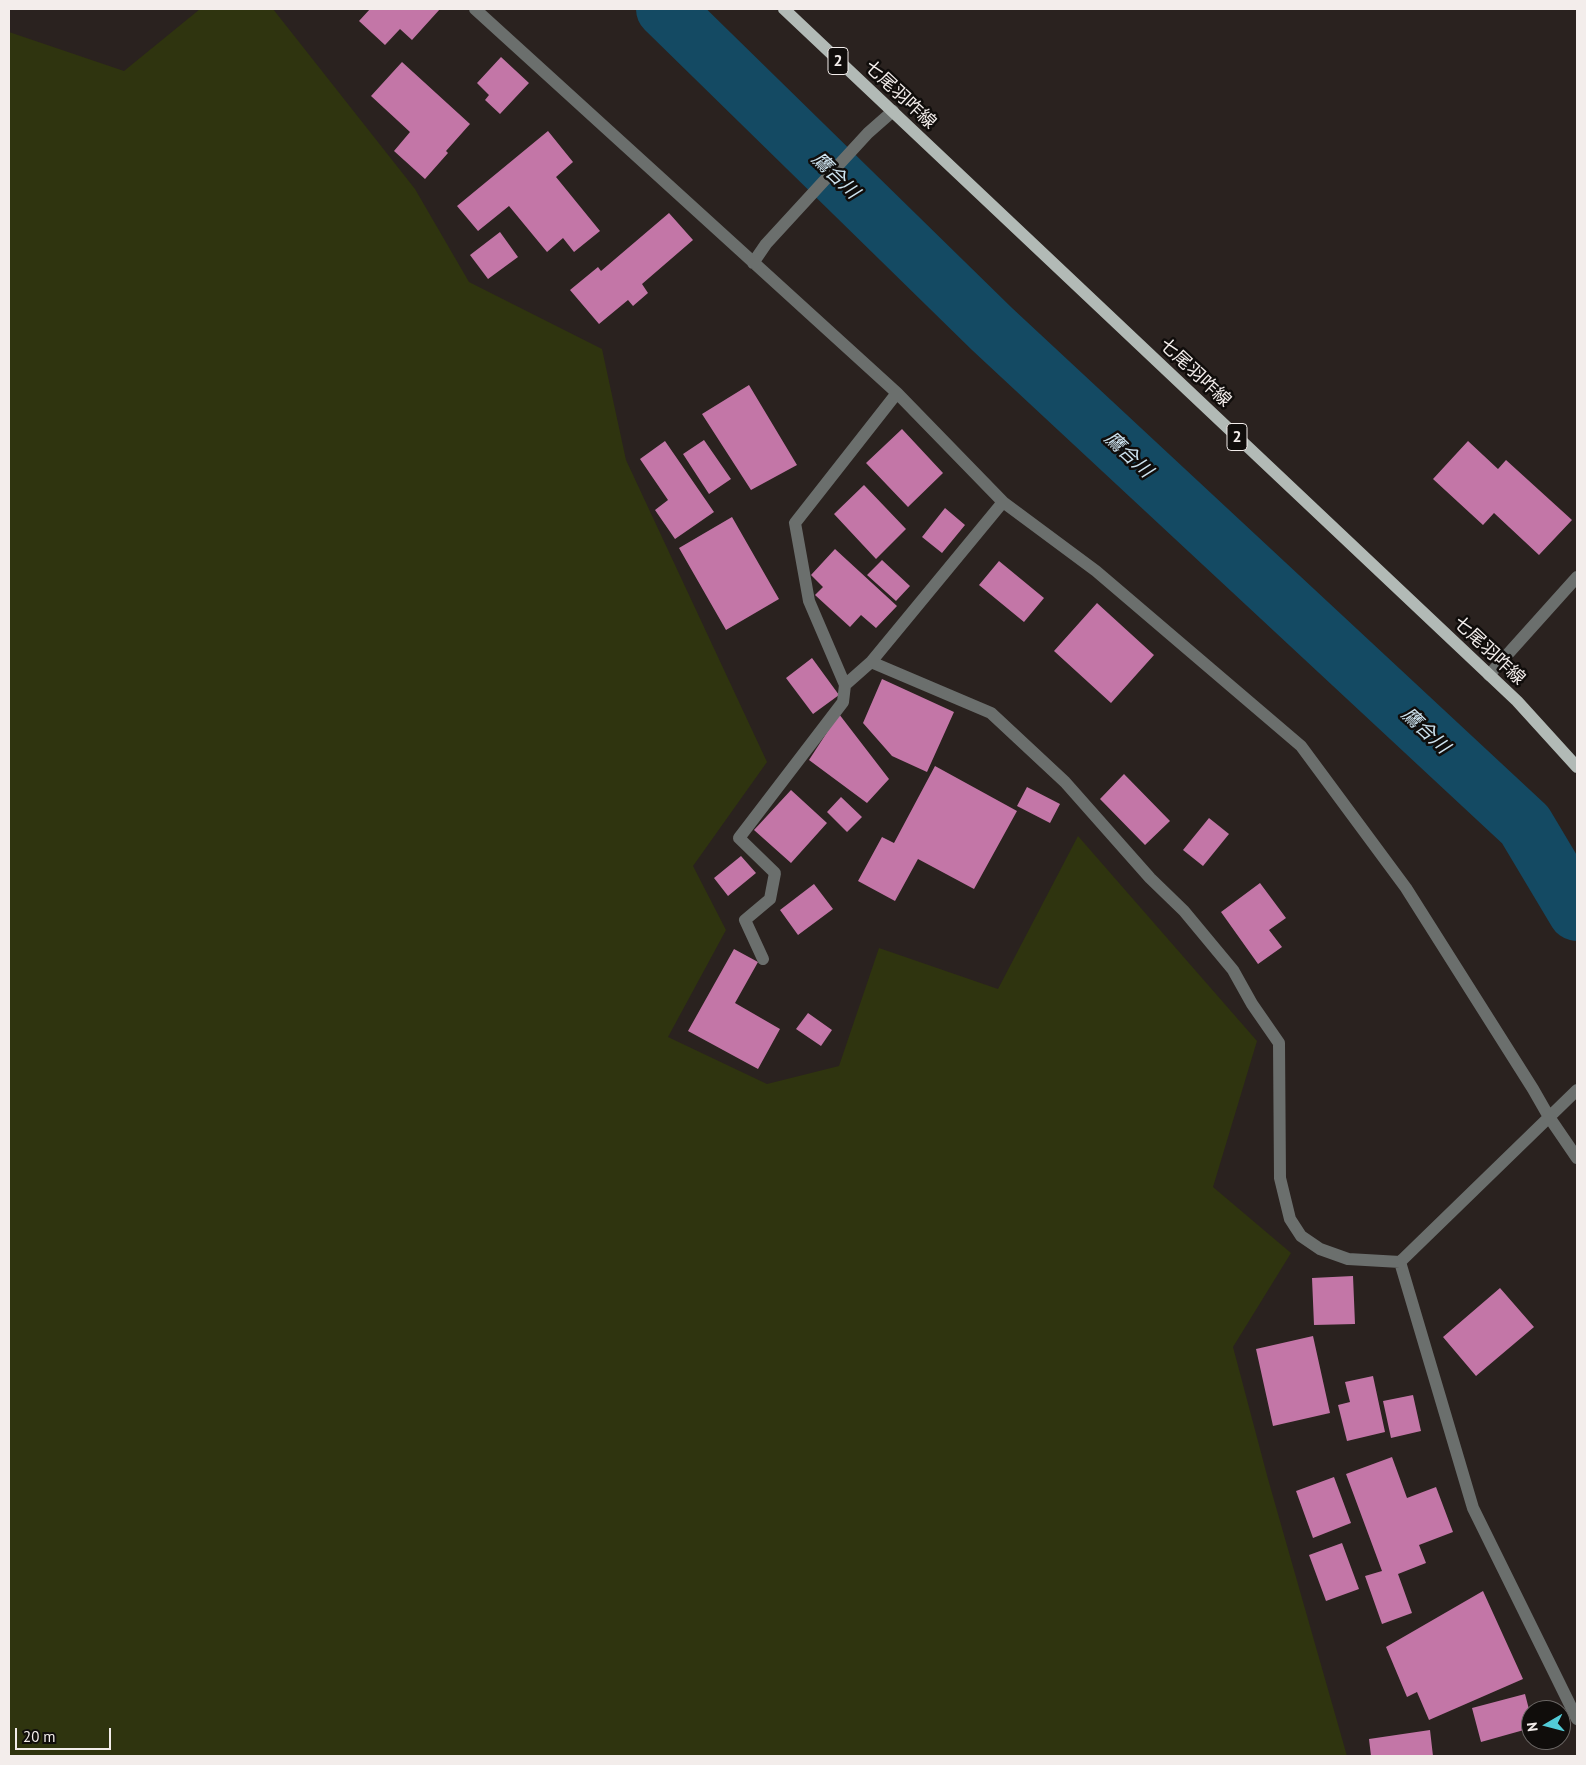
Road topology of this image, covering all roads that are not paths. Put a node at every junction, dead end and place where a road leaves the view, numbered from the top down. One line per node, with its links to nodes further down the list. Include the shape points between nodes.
1 (475, 9): 4 (street)
2 (784, 9): 3 (main road, 七尾羽咋線 / 2)
3 (893, 111): 4 (street, via 868,133 766,244); 9 (main road, 七尾羽咋線 / 2)
4 (753, 263): 5 (street)
5 (897, 393): 6 (street); 10 (street, via 795,522 810,601)
6 (1003, 502): 8 (street); 14 (street, via 1096,571 1301,746 1406,888)
7 (1577, 577): 9 (street)
8 (871, 662): 10 (street); 16 (street, via 991,714 1065,782 1150,878 1184,911 1233,970 1279,1043 1280,1178 1290,1219 1301,1236 1320,1249 1348,1259)
9 (1488, 675): 11 (main road, 七尾羽咋線 / 2, via 1517,701)
10 (845, 685): 12 (street, via 843,702 739,838 774,873 770,899 745,920)
11 (1577, 767)
12 (763, 959)
13 (1577, 1090): 14 (street)
14 (1548, 1117): 15 (street); 16 (street)
15 (1577, 1158)
16 (1400, 1262): 17 (street, via 1473,1508)
17 (1577, 1719)

